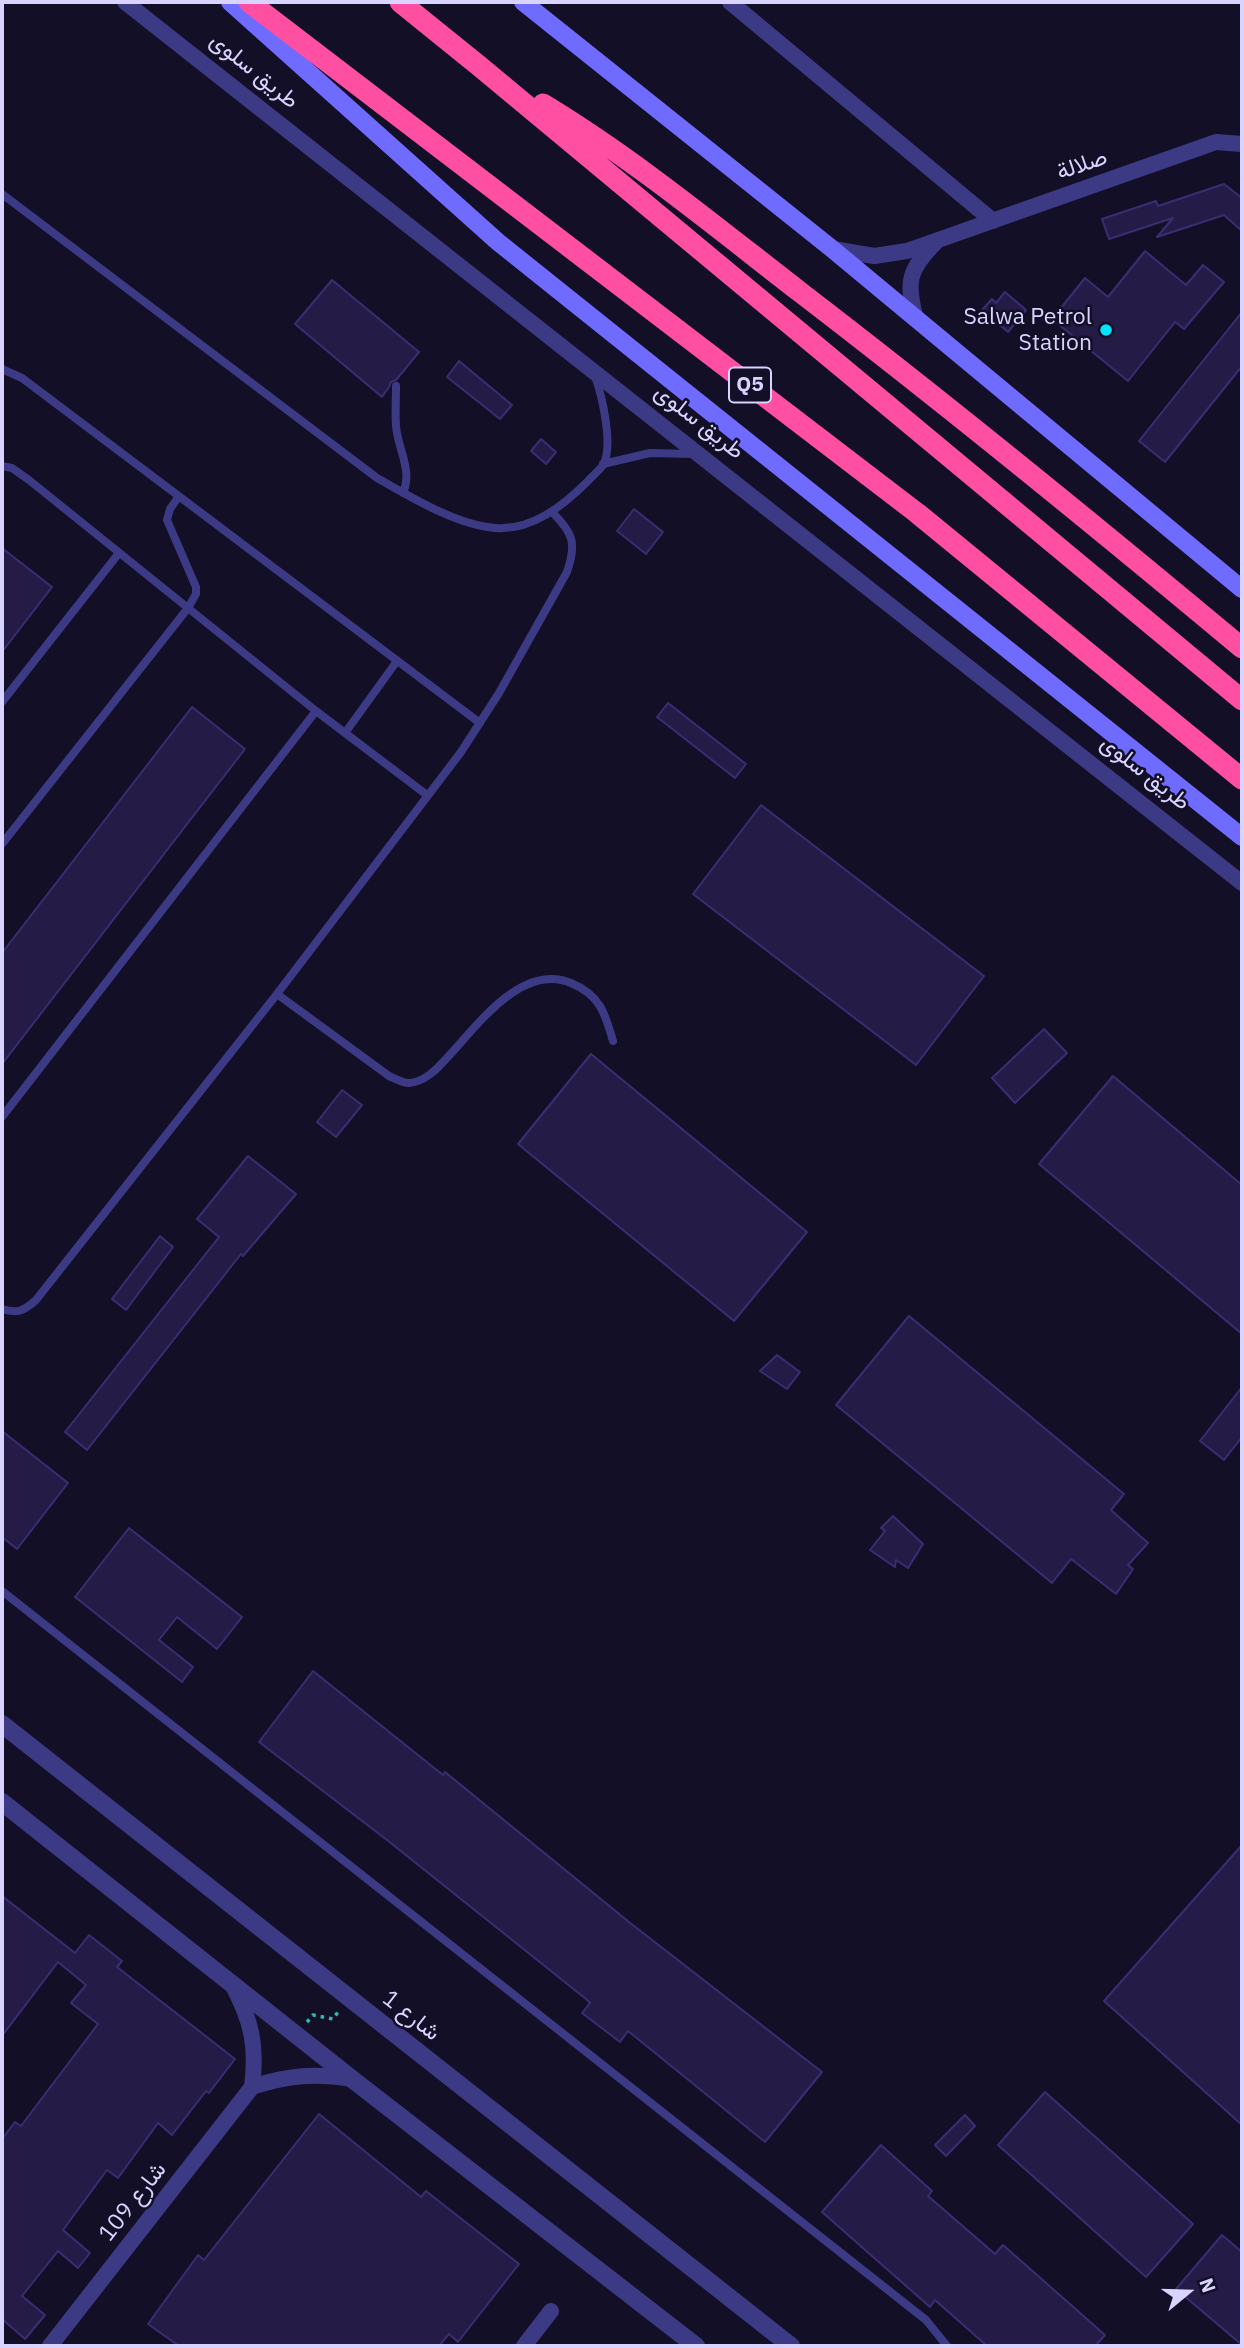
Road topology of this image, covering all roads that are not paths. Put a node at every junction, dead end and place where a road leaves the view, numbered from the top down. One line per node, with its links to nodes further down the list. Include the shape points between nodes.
1 (125, 2): 15 (street, طريق سلوى)
2 (230, 2): 35 (main road, طريق سلوى, via 498,242)
3 (249, 2): 33 (highway, Q5, via 917,513)
4 (400, 2): 7 (highway)
5 (523, 2): 12 (main road)
6 (730, 2): 10 (street)
7 (478, 65): 26 (highway, via 637,166 872,347); 28 (highway)
8 (1242, 144): 10 (street, صلالة, via 1216,142)
9 (2, 194): 20 (lane, via 377,478)
10 (993, 221): 11 (street, صلالة)
11 (938, 240): 12 (street, صلالة, via 891,255); 13 (street, صلالة, via 913,268 909,285)
12 (831, 248): 13 (main road)
13 (916, 319): 24 (main road)
14 (2, 369): 21 (lane, via 22,378)
15 (593, 372): 17 (street, طريق سلوى); 18 (lane, via 605,417)
16 (397, 386): 20 (lane, via 396,428 408,472)
17 (698, 455): 18 (lane, via 650,453); 37 (street, طريق سلوى)
18 (603, 464): 22 (lane)
19 (2, 466): 23 (lane, via 29,480)
20 (403, 493): 22 (lane, via 482,526 512,527)
21 (179, 496): 25 (lane, via 167,520 196,587); 27 (lane)
22 (552, 512): 31 (lane, via 571,536 571,562)
23 (119, 553): 25 (lane); 29 (lane)
24 (1242, 589)
25 (188, 608): 30 (lane); 36 (lane)
26 (1242, 648)
27 (397, 660): 31 (lane); 32 (lane)
28 (1242, 700)
29 (2, 702)
30 (316, 711): 32 (lane); 40 (lane)
31 (480, 723): 34 (lane)
32 (345, 733): 34 (lane)
33 (1242, 779)
34 (427, 795): 38 (lane)
35 (1242, 837)
36 (2, 845)
37 (1242, 883)
38 (277, 994): 39 (lane, via 389,1076 408,1083 434,1072 502,1001 531,982 566,981 582,988 606,1014); 41 (lane, via 36,1300 16,1313)
39 (613, 1041)
40 (2, 1117)
41 (2, 1309)
42 (2, 1591): 53 (lane, via 926,2320)
43 (2, 1724): 52 (street, شارع 1)
44 (2, 1802): 45 (street)
45 (231, 1982): 46 (street); 47 (street, via 253,2033)
46 (352, 2079): 47 (street, via 301,2075); 51 (street)
47 (253, 2087): 49 (street, شارع 109)
48 (551, 2311): 50 (street)
49 (50, 2346)
50 (524, 2346)
51 (695, 2346)
52 (791, 2346)
53 (947, 2346)

